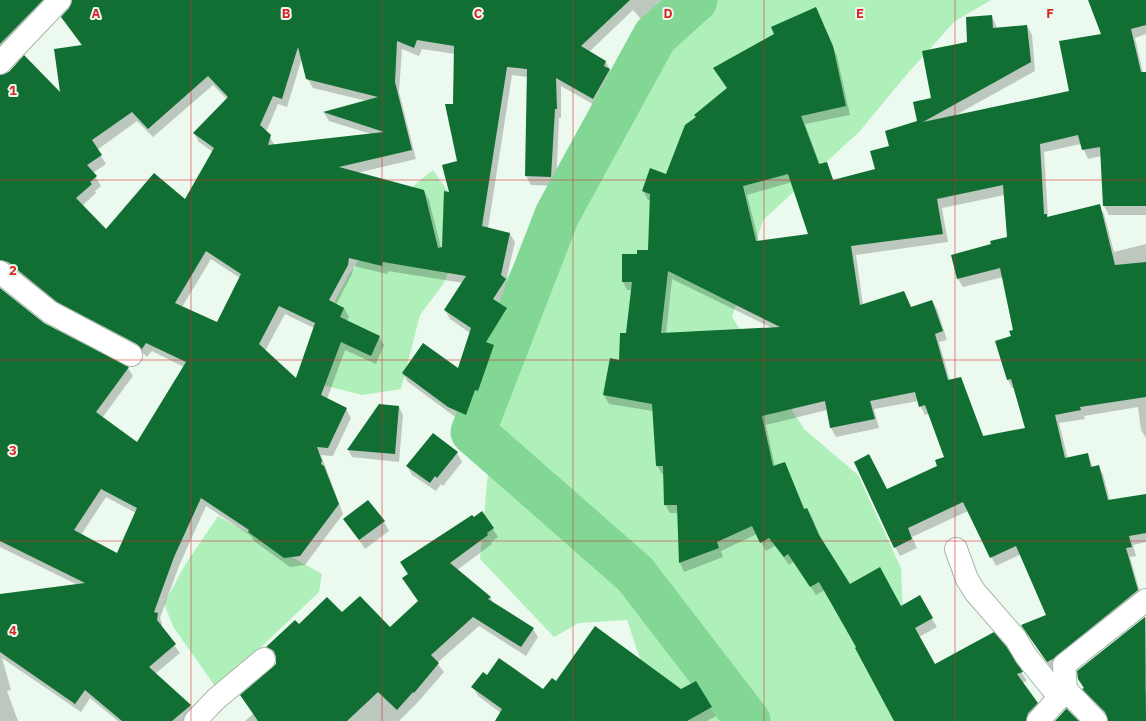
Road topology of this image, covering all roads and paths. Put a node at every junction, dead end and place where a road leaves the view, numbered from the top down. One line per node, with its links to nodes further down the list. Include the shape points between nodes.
1 (60, 0): 2 (street)
2 (0, 63)
3 (0, 272): 4 (street, via 50,312)
4 (131, 355)
5 (956, 549): 8 (street, via 967,579 975,592 1016,639 1026,656)
6 (1146, 600): 8 (street, via 1064,665)
7 (264, 659): 9 (street)
8 (1063, 694): 10 (street); 11 (street)
9 (194, 721)
10 (1038, 721)
11 (1096, 721)

